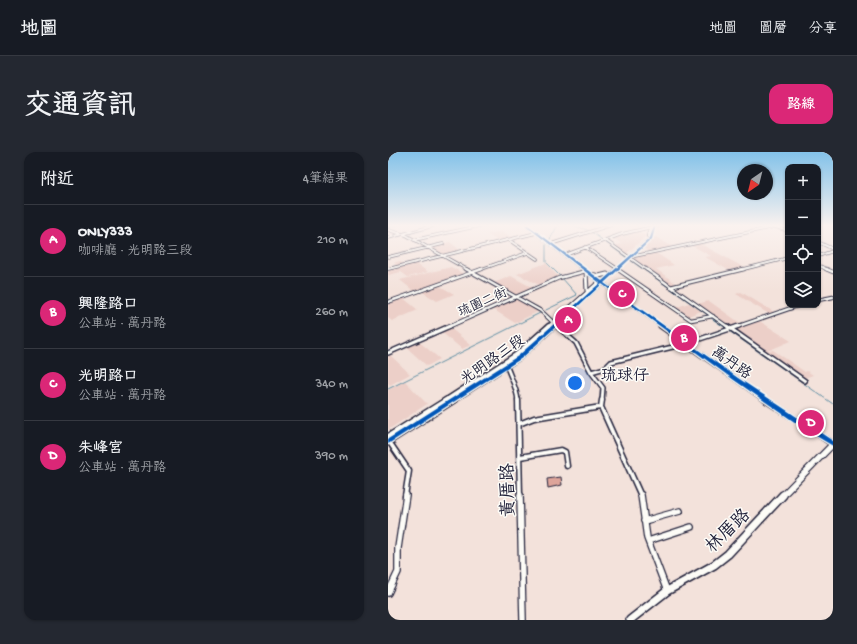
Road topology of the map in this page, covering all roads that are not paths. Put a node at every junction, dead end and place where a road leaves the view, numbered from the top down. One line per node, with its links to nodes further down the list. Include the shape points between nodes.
1 (433, 247): 9 (street)
2 (481, 247): 15 (street)
3 (518, 247): 12 (street)
4 (555, 247): 13 (street, 萬丹路)
5 (588, 247): 10 (street)
6 (615, 247): 17 (street)
7 (641, 247): 17 (street)
8 (679, 247): 17 (street)
9 (429, 248): 15 (street); 16 (street)
10 (585, 248): 13 (street); 21 (street)
11 (833, 250): 14 (street)
12 (527, 253): 18 (street); 24 (street)
13 (565, 255): 23 (street, 萬丹路)
14 (821, 255)
15 (444, 256): 22 (street); 24 (street)
16 (388, 257)
17 (629, 257): 21 (street); 28 (street)
18 (537, 259)
19 (785, 259): 28 (street)
20 (821, 266): 25 (street)
21 (616, 268): 26 (street); 27 (street); 36 (street, via 691,320)
22 (388, 269)
23 (586, 271): 26 (street, via 595,276); 27 (street, 萬丹路); 30 (street); 31 (street, 琉園二街, via 560,278)
24 (472, 272): 31 (street); 34 (street)
25 (833, 272)
26 (607, 274): 27 (street)
27 (601, 283): 29 (street, 萬丹路); 30 (street, 光明路三段)
28 (670, 287): 36 (street)
29 (613, 291): 30 (street, via 604,289); 39 (street, 萬丹路)
30 (588, 293): 37 (street, 光明路三段)
31 (516, 297): 37 (street); 40 (street, 琉園二街)
32 (833, 297): 33 (street)
33 (821, 299)
34 (388, 302)
35 (791, 308): 38 (street)
36 (711, 316): 38 (street)
37 (555, 322): 41 (street, 光明路三段, via 520,357); 42 (street, via 578,345)
38 (728, 329): 39 (street); 43 (street)
39 (685, 344): 42 (street, via 611,362 605,368); 47 (street, 萬丹路)
40 (388, 353)
41 (505, 364): 45 (street, 黃厝路, via 516,386); 46 (street, 光明路三段)
42 (591, 372): 44 (street, via 603,388)
43 (805, 381)
44 (601, 407): 45 (street, via 534,418); 51 (street, via 641,496)
45 (519, 424): 48 (street, 黃厝路)
46 (388, 440): 55 (street, via 409,471 398,548 398,572)
47 (833, 444): 54 (street, 林厝路, via 728,554 714,565)
48 (520, 457): 49 (street, via 561,450 564,452); 56 (street, 黃厝路)
49 (567, 466)
50 (680, 511): 51 (street)
51 (644, 522): 53 (street)
52 (691, 526): 53 (street)
53 (648, 541): 54 (street)
54 (667, 590): 57 (street, 林厝路)
55 (388, 593)
56 (523, 620)
57 (630, 620)

